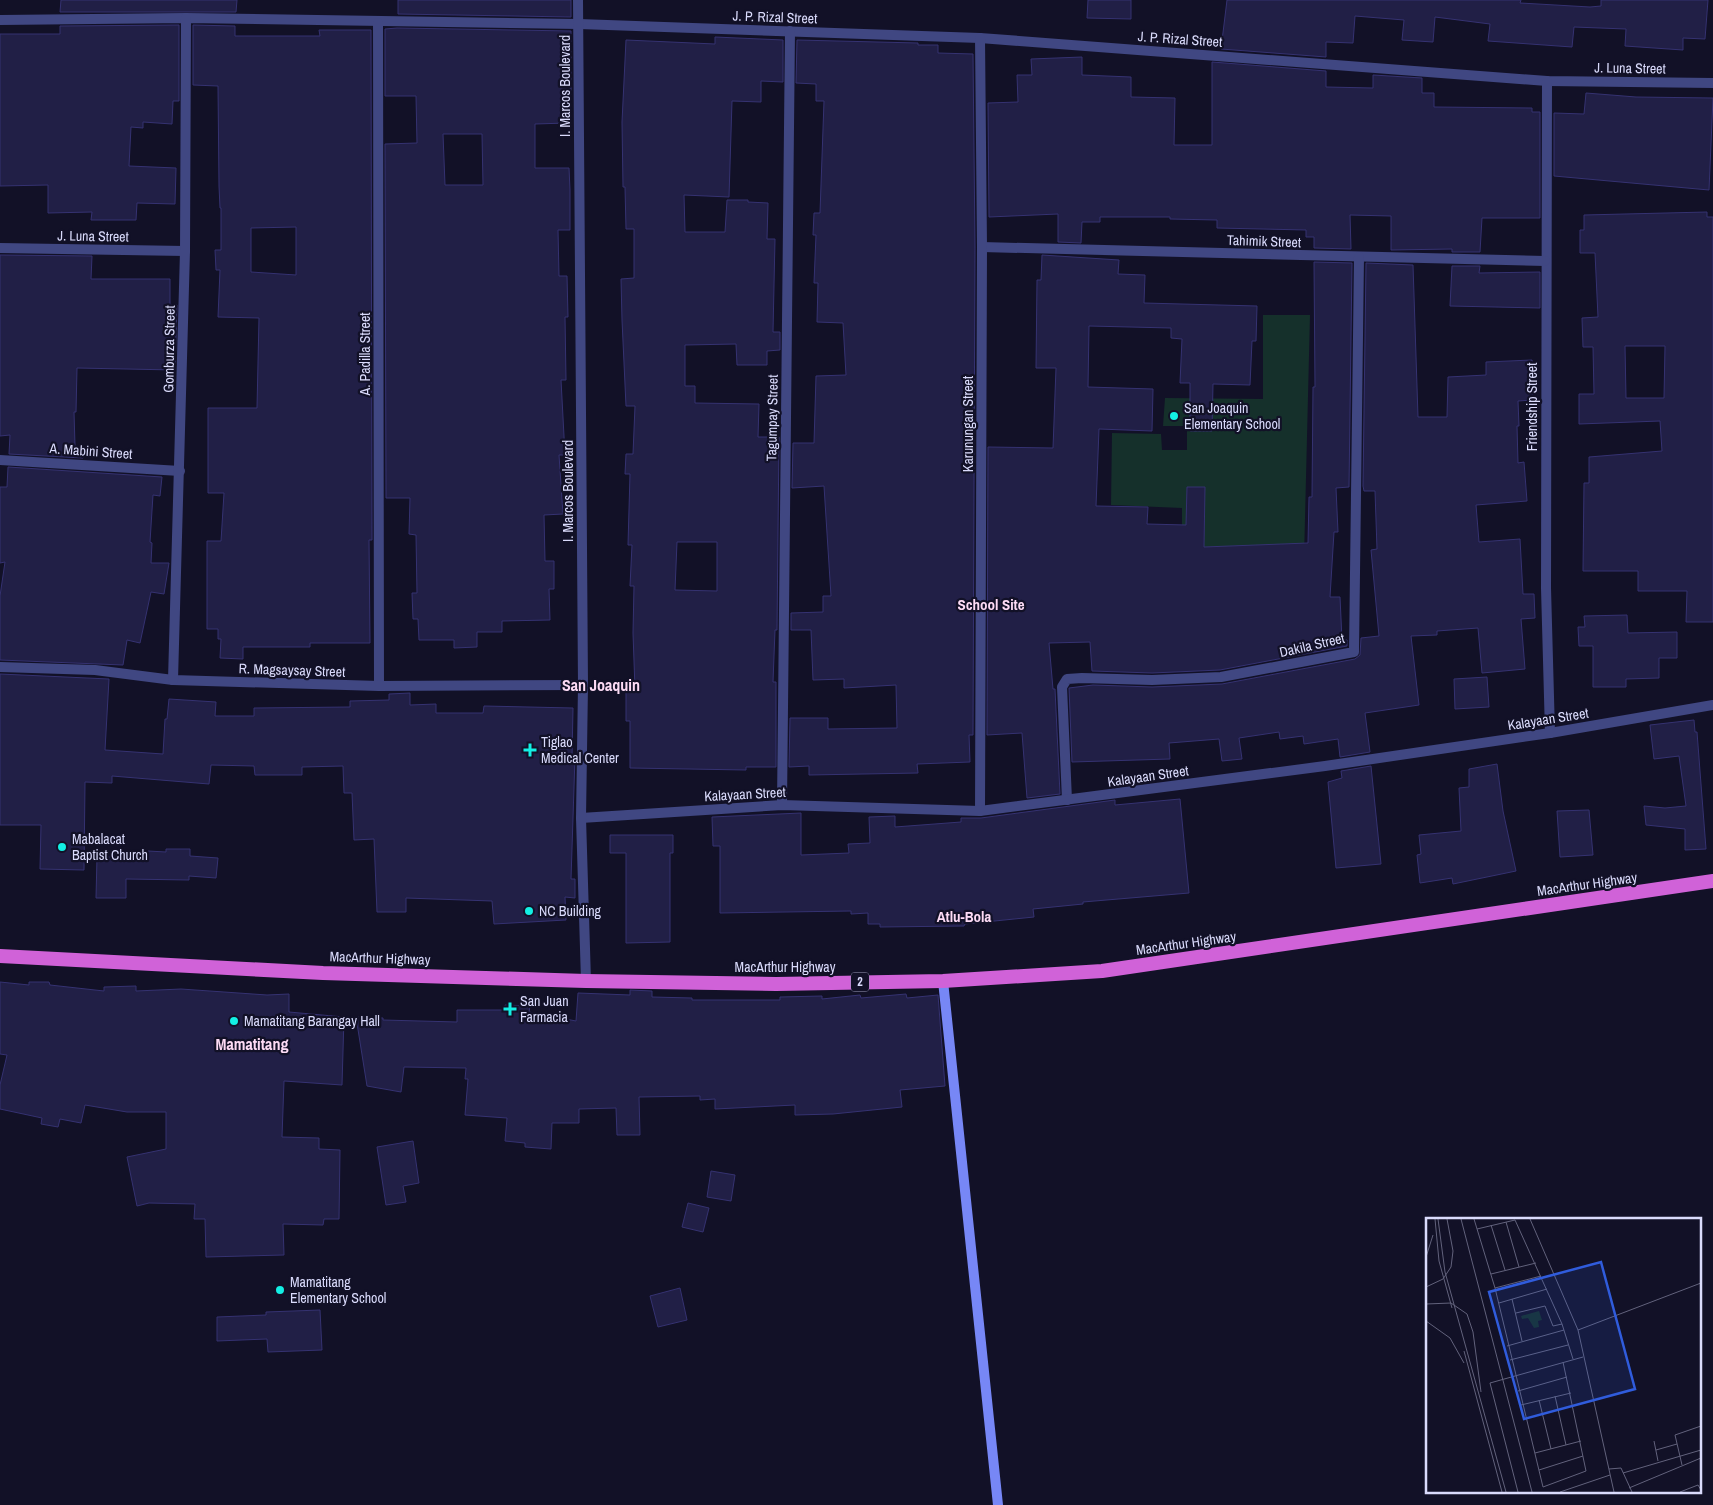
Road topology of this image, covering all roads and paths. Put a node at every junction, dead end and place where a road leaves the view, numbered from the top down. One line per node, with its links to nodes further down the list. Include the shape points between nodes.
1 (578, 0): 5 (street, I. Marcos Boulevard)
2 (186, 18): 3 (street, J. P. Rizal Street); 4 (street, J. P. Rizal Street); 12 (street, Gomburza Street)
3 (0, 20)
4 (378, 23): 5 (street, J. P. Rizal Street); 20 (street, A. Padilla Street)
5 (578, 24): 6 (street, J. P. Rizal Street); 19 (street, I. Marcos Boulevard)
6 (790, 31): 7 (street, J. P. Rizal Street); 24 (street, Tagumpay Street)
7 (980, 38): 8 (street, J. P. Rizal Street); 10 (street, Karunungan Street)
8 (1547, 81): 9 (street, J. Luna Street); 14 (street, Friendship Street)
9 (1713, 83)
10 (982, 247): 13 (street, Tahimik Street); 25 (street, Karunungan Street)
11 (0, 248): 12 (street, J. Luna Street)
12 (185, 251): 16 (street, Gomburza Street)
13 (1359, 257): 14 (street, Tahimik Street); 23 (street, Dakila Street, via 1354,652 1221,677 1067,680 1062,687)
14 (1545, 261): 22 (street, Friendship Street)
15 (0, 460): 16 (street, A. Mabini Street)
16 (180, 471): 18 (street, Gomburza Street)
17 (0, 667): 18 (street, R. Magsaysay Street, via 96,670)
18 (173, 680): 20 (street, R. Magsaysay Street)
19 (583, 685): 20 (street, R. Magsaysay Street); 26 (street, I. Marcos Boulevard)
20 (379, 686)
21 (1713, 705): 22 (street, Kalayaan Street)
22 (1550, 733): 23 (street, Kalayaan Street)
23 (1068, 800): 25 (street, Kalayaan Street)
24 (782, 805): 25 (street, Kalayaan Street); 26 (street, Kalayaan Street)
25 (980, 811)
26 (581, 818): 30 (street, I. Marcos Boulevard)
27 (1713, 881): 29 (highway, MacArthur Highway / 2, via 1102,971)
28 (0, 956): 30 (highway, MacArthur Highway / 2)
29 (942, 980): 30 (highway, MacArthur Highway / 2, via 776,984); 31 (main road)
30 (586, 981)
31 (998, 1505)

